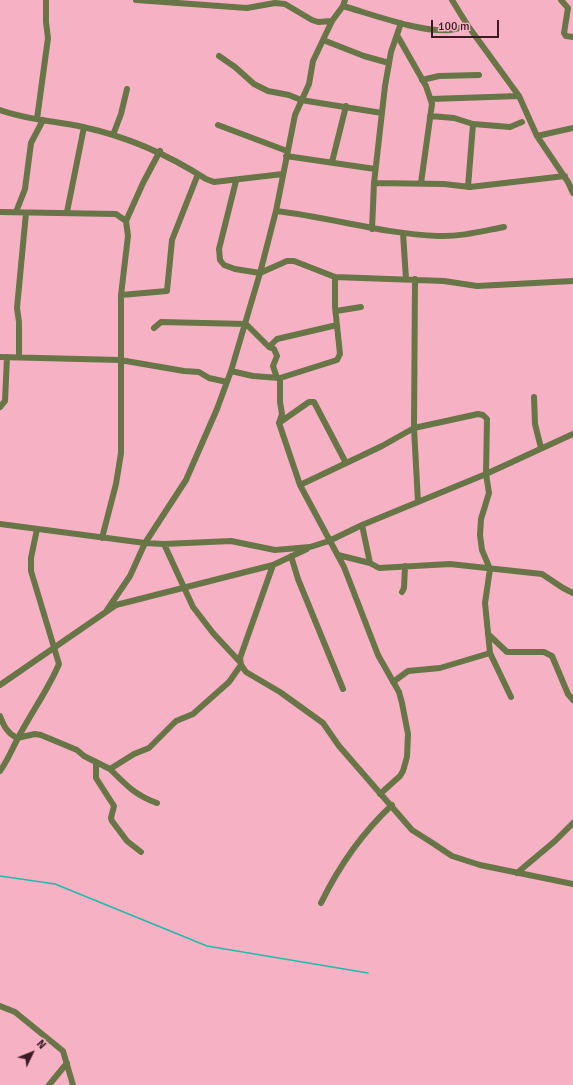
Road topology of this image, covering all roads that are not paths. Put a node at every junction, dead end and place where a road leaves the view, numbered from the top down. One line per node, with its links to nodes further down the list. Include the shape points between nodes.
1 (46, 0): 24 (street, via 48,38)
2 (136, 0): 6 (street, via 247,8 275,2 285,4 318,22)
3 (452, 0): 8 (street)
4 (563, 1): 10 (street, via 568,8 564,33)
5 (344, 3): 6 (street); 7 (street)
6 (332, 21): 11 (street)
7 (401, 23): 8 (street, via 442,30); 9 (street)
8 (468, 26): 17 (street)
9 (397, 35): 13 (street); 15 (street)
10 (573, 37)
11 (323, 40): 13 (street, via 364,56); 19 (street, via 313,61 309,84)
12 (219, 56): 19 (street, via 268,92 289,95)
13 (389, 62): 22 (street)
14 (479, 76): 15 (street, via 439,76)
15 (422, 80): 18 (street)
16 (126, 89): 30 (street)
17 (519, 96): 18 (street); 31 (street)
18 (431, 99): 23 (street)
19 (301, 100): 20 (street); 33 (street)
20 (346, 106): 22 (street); 34 (street)
21 (0, 110): 24 (street)
22 (382, 113): 35 (street)
23 (430, 116): 26 (street, via 454,118); 41 (street)
24 (40, 119): 28 (street); 46 (street, via 31,143 25,189)
25 (522, 122): 26 (street, via 510,128)
26 (472, 124): 42 (street)
27 (218, 125): 33 (street)
28 (84, 127): 30 (street); 47 (street)
29 (573, 128): 31 (street)
30 (113, 135): 32 (street)
31 (537, 136): 38 (street)
32 (160, 151): 36 (street); 49 (street, via 142,183)
33 (286, 153): 34 (street); 37 (street)
34 (332, 162): 35 (street)
35 (374, 170): 40 (street)
36 (198, 174): 39 (street, via 214,182); 58 (street, via 172,240 167,291)
37 (283, 174): 39 (street); 44 (street)
38 (569, 179): 42 (street); 43 (street)
39 (236, 181): 53 (street, via 219,249 220,260 224,265 235,269)
40 (374, 183): 41 (street); 51 (street)
41 (421, 183): 42 (street)
42 (468, 187)
43 (573, 194)
44 (276, 211): 51 (street); 53 (street)
45 (0, 212): 46 (street)
46 (16, 212): 48 (street)
47 (67, 212): 48 (street); 49 (street, via 116,214)
48 (26, 213): 67 (street, via 17,308)
49 (126, 221): 58 (street, via 128,236)
50 (504, 227): 52 (street, via 440,236)
51 (372, 229): 52 (street)
52 (403, 233): 55 (street)
53 (260, 273): 54 (street, via 287,261 294,261); 61 (street)
54 (335, 277): 55 (street); 60 (street)
55 (406, 279): 56 (street)
56 (416, 280): 57 (street, via 477,286); 75 (street)
57 (573, 281)
58 (120, 295): 68 (street)
59 (361, 307): 60 (street)
60 (336, 311): 62 (street)
61 (246, 324): 63 (street, via 161,322); 64 (street); 69 (street)
62 (337, 325): 64 (street, via 277,339); 70 (street, via 340,354 337,360)
63 (154, 328)
64 (269, 347): 70 (street, via 274,349 277,356 274,366)
65 (0, 357): 66 (street)
66 (7, 357): 67 (street); 73 (street, via 5,401)
67 (19, 357): 68 (street)
68 (120, 360): 71 (street, via 199,372 209,378); 85 (street, via 121,453)
69 (231, 371): 70 (street); 71 (street)
70 (278, 378): 74 (street, via 282,414)
71 (227, 382): 87 (street, via 186,480)
72 (534, 397): 77 (street, via 535,424)
73 (0, 407)
74 (279, 424): 78 (street, via 309,402 314,402); 80 (street)
75 (414, 428): 78 (street); 79 (street, via 483,415 487,419); 81 (street)
76 (573, 434): 77 (street)
77 (541, 448): 79 (street)
78 (346, 463): 80 (street)
79 (486, 474): 81 (street); 95 (street, via 489,493 481,519 480,535 482,550)
80 (300, 485): 86 (street)
81 (418, 502): 83 (street)
82 (0, 524): 84 (street)
83 (362, 525): 86 (street); 92 (street)
84 (36, 529): 85 (street); 101 (street, via 30,558 31,571)
85 (102, 538): 87 (street)
86 (329, 541): 89 (street); 91 (street)
87 (145, 543): 88 (street); 99 (street, via 130,576)
88 (164, 544): 89 (street, via 231,541 275,550); 96 (street)
89 (310, 547): 90 (street)
90 (291, 556): 93 (street); 106 (street)
91 (338, 556): 92 (street); 104 (street, via 378,655)
92 (370, 563): 94 (street, via 379,568)
93 (273, 565): 96 (street); 103 (street)
94 (405, 566): 95 (street, via 450,564); 97 (street)
95 (490, 569): 98 (street, via 542,574); 100 (street, via 485,603)
96 (185, 586): 99 (street, via 116,605); 103 (street, via 197,612)
97 (402, 592)
98 (573, 592)
99 (107, 610): 101 (street)
100 (488, 634): 102 (street); 108 (street, via 507,652 544,652 552,656)
101 (55, 646): 105 (street); 110 (street, via 60,664 44,696)
102 (490, 653): 104 (street, via 440,668 408,671); 107 (street)
103 (241, 664): 112 (street, via 229,682 193,714 176,721 149,748); 114 (street, via 251,676 280,692 323,723)
104 (393, 682): 114 (street, via 400,697 408,734 407,757 400,776)
105 (0, 685)
106 (343, 689)
107 (511, 697)
108 (573, 700)
109 (0, 716): 110 (street, via 3,726)
110 (17, 738): 111 (street, via 41,735 76,750); 113 (street, via 9,758)
111 (96, 763): 112 (street); 118 (street, via 96,778 114,806 112,821 127,841)
112 (110, 769): 115 (street, via 130,790)
113 (0, 771)
114 (380, 794): 116 (street)
115 (157, 803)
116 (392, 805): 119 (street, via 412,830 452,856); 121 (street, via 371,825 333,877)
117 (573, 823): 119 (street)
118 (140, 852)
119 (517, 873): 120 (street)
120 (573, 884)
121 (321, 903)
122 (0, 1006): 123 (street, via 15,1012 60,1047)
123 (67, 1063): 124 (street); 125 (street)
124 (48, 1085)
125 (74, 1085)

